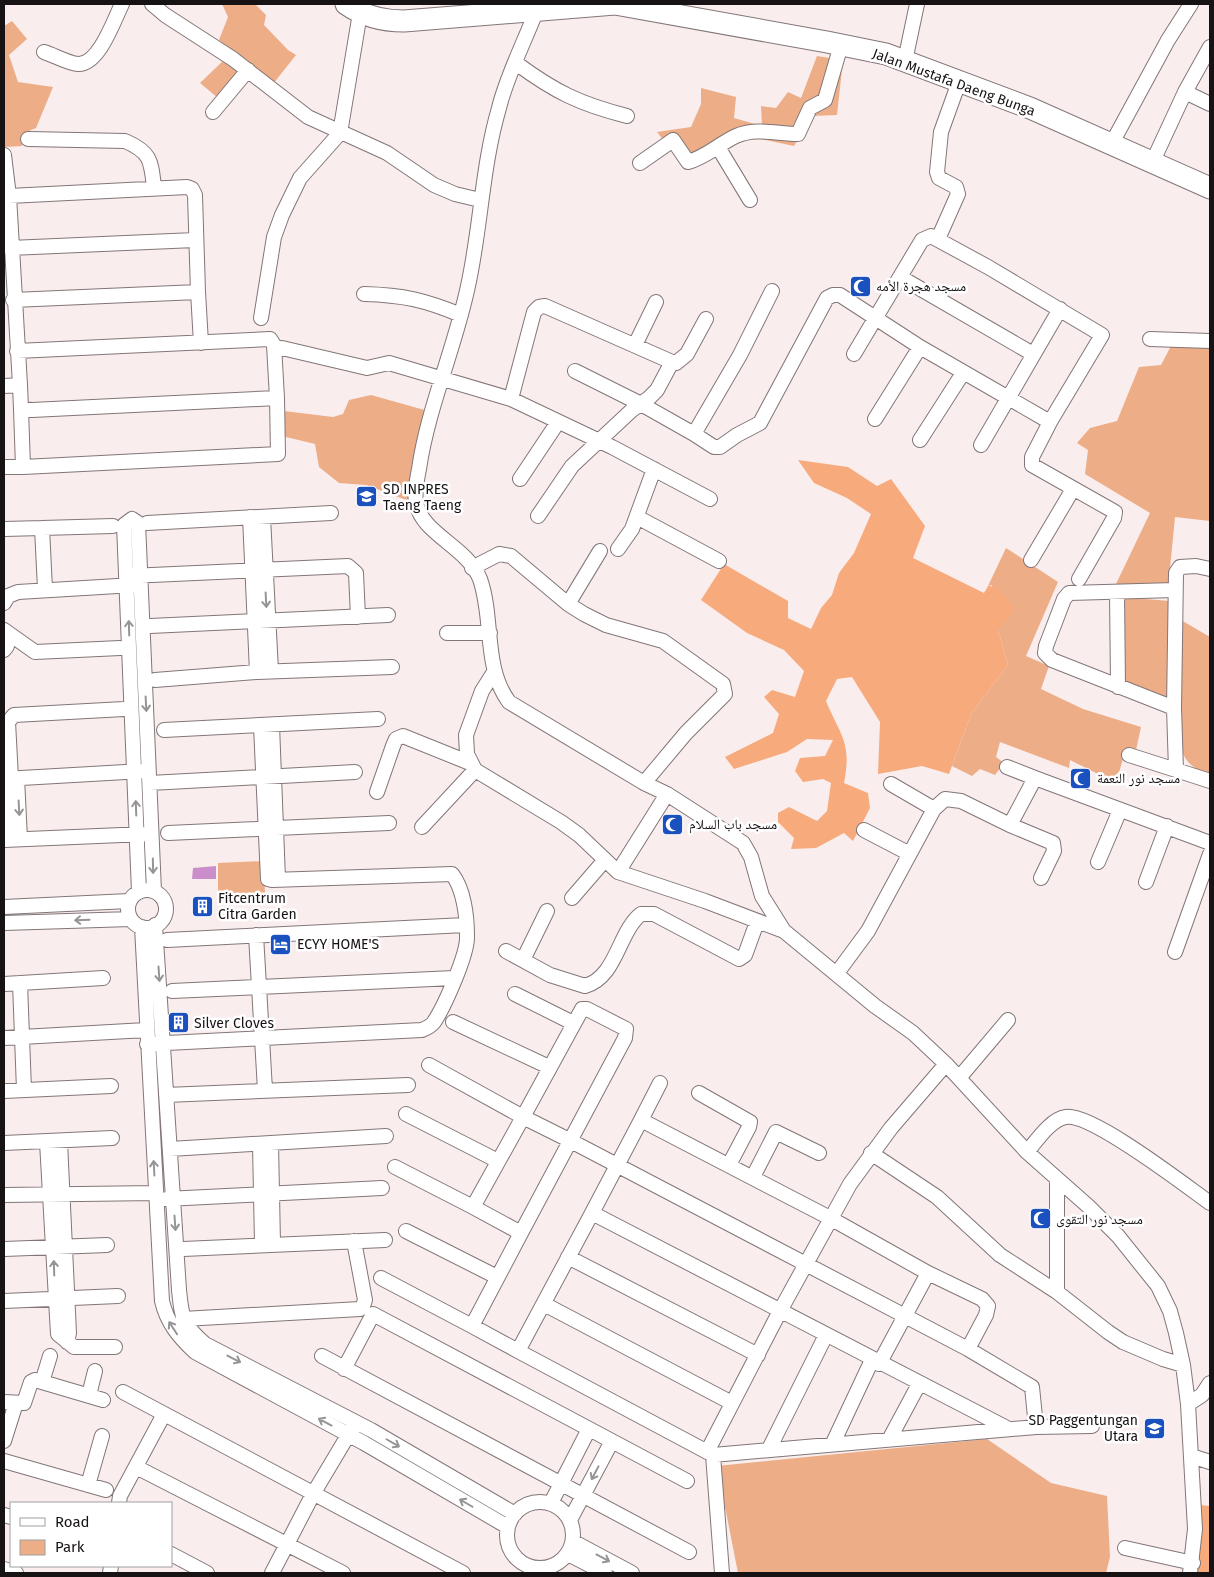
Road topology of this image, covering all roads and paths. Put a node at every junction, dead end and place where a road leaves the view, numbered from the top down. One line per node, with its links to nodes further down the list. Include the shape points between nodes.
1 (122, 4): 10 (street, via 100,49 89,61 78,64)
2 (152, 4): 13 (street)
3 (615, 4): 7 (main road, Jalan Mustafa Daeng Bunga); 8 (main road, Jalan Mustafa Daeng Bunga)
4 (917, 4): 11 (street)
5 (1191, 4): 21 (street)
6 (357, 7): 7 (main road, Jalan Mustafa Daeng Bunga, via 386,21); 19 (street)
7 (537, 9): 12 (street)
8 (841, 45): 11 (main road, Jalan Mustafa Daeng Bunga); 22 (street, via 825,100 810,108 798,134 757,130 736,136)
9 (1210, 47): 15 (street)
10 (44, 52)
11 (906, 61): 14 (main road, Jalan Mustafa Daeng Bunga)
12 (516, 63): 18 (street, via 546,86 589,106); 29 (street, via 499,106)
13 (248, 70): 17 (street); 19 (street, via 308,117)
14 (959, 82): 21 (main road, Jalan Mustafa Daeng Bunga, via 1030,108); 31 (street, via 941,132 937,172 939,178 956,187 958,194)
15 (1185, 92): 16 (street); 24 (street)
16 (1210, 104)
17 (213, 112)
18 (627, 116)
19 (340, 133): 29 (street, via 386,153 434,185); 42 (street, via 300,178 282,215 274,237)
20 (28, 139): 26 (street, via 126,141 148,155)
21 (1112, 144): 24 (main road, Jalan Mustafa Daeng Bunga)
22 (718, 147): 25 (street, via 688,162 673,140); 30 (street)
23 (4, 155): 28 (street)
24 (1153, 161): 27 (main road, Jalan Mustafa Daeng Bunga)
25 (640, 163)
26 (154, 187): 28 (street); 32 (street, via 192,189 195,196)
27 (1210, 188)
28 (9, 196): 33 (street)
29 (480, 200): 41 (street, via 469,286)
30 (750, 200)
31 (938, 239): 34 (street, via 931,236 922,240); 40 (street)
32 (195, 240): 33 (street); 36 (street)
33 (10, 248): 38 (street)
34 (900, 277): 43 (street); 53 (street)
35 (772, 291): 68 (street, via 740,355)
36 (198, 292): 38 (street); 47 (street)
37 (364, 294): 41 (street, via 428,301)
38 (13, 300): 51 (street)
39 (656, 302): 48 (street)
40 (1060, 309): 53 (street); 67 (street, via 1102,335)
41 (461, 315): 57 (street)
42 (261, 318)
43 (874, 318): 49 (street); 52 (street); 68 (street, via 840,295 829,296 760,423 720,447 714,447)
44 (706, 319): 54 (street, via 684,358)
45 (1150, 339): 46 (street)
46 (1210, 341)
47 (200, 343): 51 (street); 60 (street, via 258,338 273,341)
48 (635, 345): 54 (street); 62 (street, via 545,306 539,307 534,312)
49 (920, 347): 56 (street); 65 (street)
50 (282, 348): 57 (street, via 367,368 389,363)
51 (18, 351): 58 (street)
52 (854, 354)
53 (1033, 354): 61 (street)
54 (672, 362): 63 (street, via 657,390)
55 (575, 371): 63 (street)
56 (963, 373): 61 (street); 69 (street)
57 (443, 379): 62 (street); 90 (street, via 421,454 416,504 425,522 467,557)
58 (20, 385): 59 (street); 64 (street)
59 (4, 386)
60 (277, 398): 64 (street); 73 (street, via 278,454)
61 (1007, 398): 67 (street); 71 (street)
62 (510, 399): 66 (street)
63 (641, 404): 68 (street); 70 (street)
64 (21, 409): 73 (street)
65 (875, 419)
66 (558, 422): 70 (street); 75 (street)
67 (1050, 422): 76 (street, via 1032,457 1032,465)
68 (694, 434)
69 (920, 440)
70 (599, 441): 74 (street); 79 (street, via 572,466)
71 (981, 445)
72 (4, 467): 73 (street)
73 (23, 467)
74 (654, 469): 77 (street); 81 (street)
75 (520, 479)
76 (1073, 488): 88 (street); 93 (street, via 1112,509 1115,515)
77 (710, 499)
78 (331, 514): 80 (street)
79 (538, 516)
80 (256, 517): 82 (street); 91 (street)
81 (637, 517): 86 (street); 89 (street)
82 (148, 523)
83 (113, 526): 84 (street)
84 (42, 528): 85 (street); 95 (street)
85 (4, 529)
86 (618, 548)
87 (600, 551): 99 (street)
88 (1031, 560)
89 (719, 561)
90 (472, 568): 99 (street, via 499,554 507,554); 106 (street, via 479,578)
91 (259, 569): 94 (street); 101 (street, via 353,568); 102 (street)
92 (1210, 570): 96 (street, via 1196,566 1180,568 1176,572)
93 (1079, 579)
94 (133, 580): 95 (street); 123 (street, one-way to 94); 126 (street, one-way to 126)
95 (45, 589): 98 (street, via 12,594)
96 (1175, 590): 97 (street); 114 (street)
97 (1117, 593): 113 (street); 113 (street, via 1072,592 1066,595 1046,652 1052,660)
98 (4, 602)
99 (568, 604): 130 (street, via 606,625 663,641 725,688 723,696 686,733)
100 (388, 615): 101 (street)
101 (358, 618): 102 (street)
102 (261, 622): 103 (street); 109 (street); 110 (street)
103 (150, 626)
104 (4, 630): 107 (street, via 35,652)
105 (447, 633): 106 (street)
106 (490, 633): 111 (street)
107 (120, 648)
108 (392, 667): 110 (street)
109 (256, 672): 110 (street); 112 (street)
110 (271, 672)
111 (494, 672): 120 (street, via 482,691 466,735 465,746); 130 (street, via 500,690 509,702)
112 (155, 680)
113 (1118, 687): 114 (street)
114 (1174, 708): 122 (street)
115 (124, 709): 127 (street, via 10,717)
116 (378, 719): 117 (street)
117 (266, 725): 118 (street); 125 (street)
118 (164, 730)
119 (1129, 754): 122 (street)
120 (472, 766): 132 (street, via 403,736 393,746); 139 (street); 149 (street, via 561,822)
121 (1006, 767): 128 (street)
122 (1176, 770): 129 (street)
123 (135, 772): 126 (street); 127 (street); 143 (street, one-way to 123)
124 (355, 772): 125 (street)
125 (269, 776): 126 (street); 140 (street)
126 (149, 777): 144 (street)
127 (9, 778): 145 (street)
128 (1035, 778): 135 (street); 137 (street)
129 (1210, 781)
130 (644, 783): 133 (street)
131 (892, 784): 134 (street)
132 (377, 792)
133 (667, 794): 151 (street); 163 (street, via 743,843 751,857 762,896)
134 (934, 808): 137 (street, via 944,799 956,799); 147 (street)
135 (1120, 810): 138 (street); 150 (street)
136 (389, 823): 140 (street)
137 (1010, 826): 152 (street, via 1053,843 1054,851)
138 (1167, 826): 146 (street); 153 (street)
139 (422, 827)
140 (271, 830): 142 (street); 162 (street, via 273,879 452,874 464,900)
141 (864, 830): 147 (street)
142 (168, 833)
143 (137, 834): 144 (street); 145 (street); 155 (street)
144 (152, 834): 154 (street, one-way to 154)
145 (11, 840)
146 (1210, 842)
147 (908, 853): 169 (street, via 868,931)
148 (1210, 854): 167 (street)
149 (604, 861): 151 (street); 156 (street)
150 (1098, 862)
151 (618, 872): 159 (street)
152 (1041, 878)
153 (1146, 882)
154 (154, 891): 155 (street); 161 (street, via 166,908 163,918)
155 (134, 896): 157 (street); 161 (street, via 128,909)
156 (572, 898)
157 (4, 907)
158 (547, 911): 168 (street)
159 (757, 922): 163 (street); 168 (street, via 745,955 737,959 654,914 641,914 633,922 604,973 597,981 585,986 550,975)
160 (4, 923): 161 (street, one-way to 160)
161 (143, 924): 179 (street); 182 (street, one-way to 182)
162 (465, 925): 164 (street); 171 (street, via 468,936 465,954)
163 (784, 931): 169 (street)
164 (252, 935): 165 (street); 173 (street)
165 (167, 940)
166 (506, 951): 168 (street)
167 (1175, 952)
168 (523, 960)
169 (838, 973): 183 (street)
170 (103, 978): 172 (street)
171 (454, 978): 173 (street); 180 (street, via 434,1023 422,1030)
172 (12, 984): 181 (street)
173 (255, 987): 174 (street); 180 (street)
174 (172, 992)
175 (515, 994): 178 (street)
176 (1008, 1020): 186 (street)
177 (453, 1022): 185 (street)
178 (573, 1023): 185 (street); 199 (street, via 580,1011 587,1009 627,1032)
179 (147, 1037): 181 (street); 182 (street); 217 (street, one-way to 179)
180 (258, 1037): 182 (street); 191 (street)
181 (13, 1038): 190 (street)
182 (163, 1042): 193 (street)
183 (946, 1064): 186 (street); 206 (street)
184 (429, 1065): 195 (street)
185 (549, 1067): 195 (street)
186 (959, 1078): 204 (street)
187 (660, 1083): 196 (street)
188 (408, 1085): 191 (street)
189 (111, 1086): 190 (street)
190 (15, 1090)
191 (260, 1090): 193 (street)
192 (699, 1092): 208 (street, via 750,1122)
193 (166, 1095): 203 (street)
194 (406, 1114): 207 (street)
195 (523, 1117): 199 (street); 207 (street)
196 (641, 1120): 208 (street); 209 (street)
197 (386, 1136): 202 (street)
198 (112, 1138): 200 (street)
199 (569, 1140): 209 (street); 224 (street)
200 (54, 1142): 201 (street); 214 (street)
201 (4, 1143)
202 (265, 1144): 203 (street); 215 (street)
203 (170, 1149): 218 (street)
204 (1027, 1152): 212 (street); 219 (street, via 1054,1123 1065,1117 1075,1117 1133,1149)
205 (819, 1153): 211 (street, via 776,1132)
206 (871, 1154): 222 (street); 237 (street, via 937,1197 1006,1259)
207 (498, 1161): 220 (street)
208 (728, 1165): 211 (street)
209 (617, 1166): 221 (street); 233 (street)
210 (394, 1167): 220 (street)
211 (753, 1177): 222 (street)
212 (1057, 1180): 237 (street); 255 (street, via 1118,1236 1158,1286 1170,1311)
213 (382, 1188): 215 (street)
214 (56, 1193): 216 (street); 217 (street); 229 (street)
215 (266, 1194): 218 (street); 227 (street)
216 (4, 1195)
217 (156, 1197): 218 (street); 248 (street, one-way to 217, via 175,1332 165,1313)
218 (174, 1199): 244 (street, one-way to 244)
219 (1210, 1203)
220 (473, 1207): 224 (street)
221 (592, 1213): 232 (street); 242 (street)
222 (830, 1218): 233 (street); 234 (street)
223 (406, 1231): 235 (street)
224 (521, 1233): 235 (street)
225 (385, 1240): 226 (street)
226 (354, 1241): 227 (street); 244 (street, via 365,1300 360,1309)
227 (267, 1244): 231 (street)
228 (107, 1245): 229 (street)
229 (58, 1246): 230 (street); 239 (street)
230 (4, 1248)
231 (183, 1249)
232 (568, 1258): 241 (street); 251 (street)
233 (806, 1266): 242 (street); 243 (street)
234 (928, 1272): 243 (street); 249 (street, via 982,1299 988,1306)
235 (496, 1277): 245 (street)
236 (381, 1278): 245 (street)
237 (1057, 1292): 255 (street, via 1124,1342)
238 (118, 1296): 239 (street)
239 (61, 1298): 240 (street); 247 (street, via 65,1336 78,1348)
240 (4, 1301)
241 (544, 1304): 250 (street); 265 (street)
242 (780, 1311): 246 (street); 251 (street)
243 (904, 1317): 249 (street); 254 (street)
244 (183, 1318): 248 (street)
245 (472, 1326): 250 (street)
246 (826, 1336): 254 (street); 281 (street)
247 (115, 1347)
248 (200, 1348): 268 (street, one-way to 268); 274 (street, one-way to 248)
249 (968, 1349): 270 (street, via 1030,1385 1034,1391)
250 (518, 1351): 282 (street)
251 (758, 1355): 265 (street)
252 (50, 1356): 258 (street)
253 (322, 1356): 256 (street)
254 (876, 1362): 260 (street); 280 (street)
255 (1184, 1365): 266 (street)
256 (344, 1368): 271 (street, via 372,1314); 288 (street)
257 (95, 1371): 262 (street)
258 (42, 1382): 262 (street); 264 (street, via 32,1380 24,1403)
259 (1210, 1383): 266 (street, via 1202,1395)
260 (919, 1384): 272 (street); 276 (street)
261 (123, 1392): 267 (street)
262 (89, 1395): 263 (street)
263 (103, 1400)
264 (10, 1403): 277 (street)
265 (732, 1403): 282 (street)
266 (1188, 1404): 283 (street)
267 (164, 1414): 286 (street); 291 (street)
268 (356, 1422): 273 (street); 274 (street)
269 (1092, 1426): 270 (street)
270 (1036, 1427): 272 (street)
271 (589, 1429): 278 (street); 288 (street)
272 (1007, 1429): 276 (street)
273 (371, 1430): 279 (street); 295 (street, one-way to 295)
274 (349, 1435): 279 (street); 291 (street)
275 (102, 1436): 289 (street)
276 (890, 1438): 280 (street)
277 (4, 1441)
278 (612, 1441): 287 (street); 292 (street, one-way to 292)
279 (364, 1443): 297 (street, one-way to 279)
280 (833, 1443): 281 (street)
281 (769, 1449): 282 (street)
282 (710, 1453): 312 (street)
283 (1191, 1456): 285 (street); 303 (street, via 1195,1529)
284 (4, 1461): 289 (street)
285 (1210, 1462)
286 (136, 1467): 293 (street); 298 (street)
287 (687, 1482)
288 (561, 1483): 292 (street); 294 (street)
289 (88, 1485): 290 (street)
290 (106, 1490)
291 (313, 1494): 298 (street); 309 (street)
292 (584, 1495): 296 (street); 301 (street)
293 (119, 1502)
294 (551, 1503): 295 (street, via 525,1505); 296 (street)
295 (515, 1514): 297 (street)
296 (570, 1520): 299 (street)
297 (508, 1527): 299 (street, via 512,1552 530,1566 542,1568 553,1565)
298 (286, 1544): 307 (street); 308 (street)
299 (571, 1548): 310 (street); 311 (street, one-way to 311)
300 (1125, 1548): 303 (street)
301 (689, 1552)
302 (172, 1555): 306 (street)
303 (1192, 1568)
304 (4, 1570): 305 (street)
305 (16, 1573)
306 (207, 1573)
307 (272, 1573)
308 (343, 1573)
309 (463, 1573)
310 (605, 1573)
311 (632, 1573)
312 (722, 1573)

